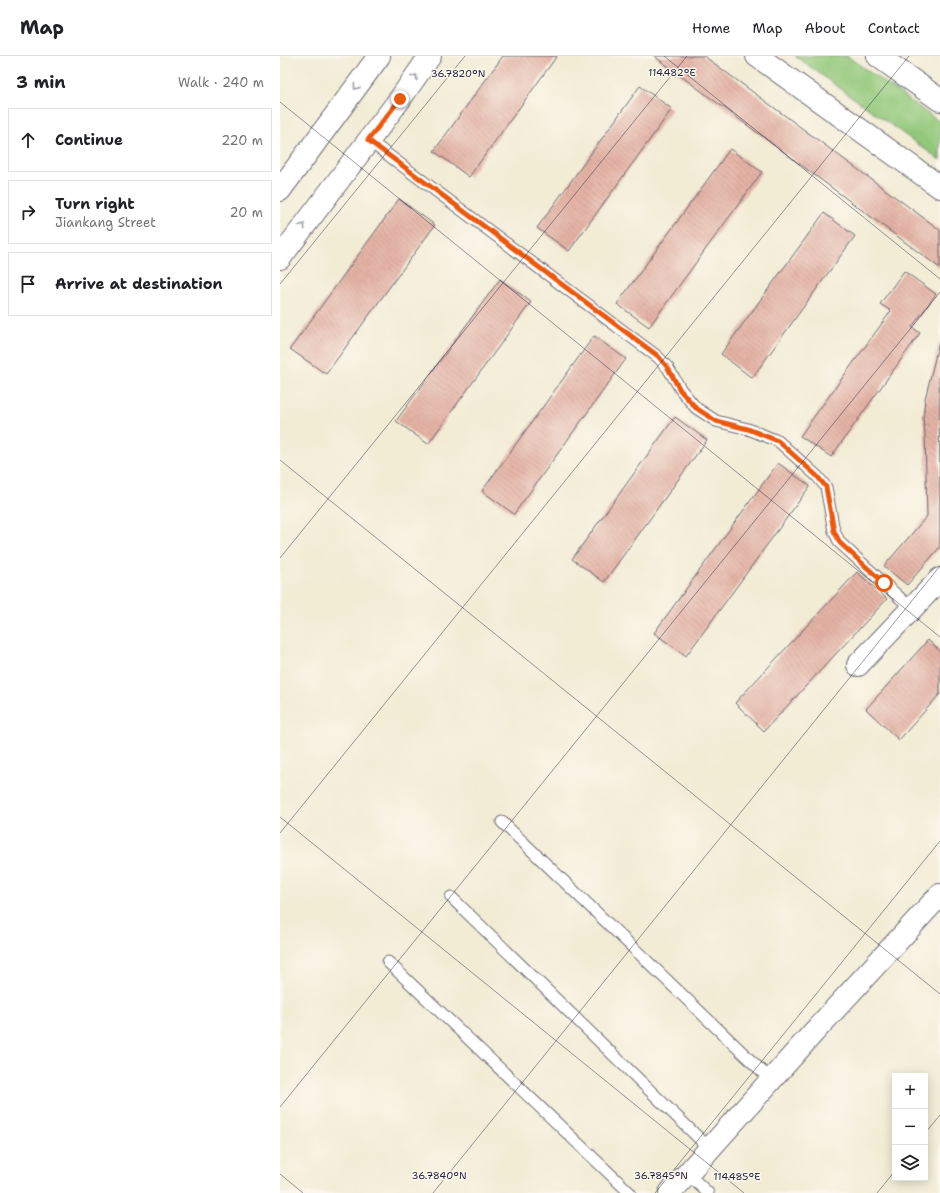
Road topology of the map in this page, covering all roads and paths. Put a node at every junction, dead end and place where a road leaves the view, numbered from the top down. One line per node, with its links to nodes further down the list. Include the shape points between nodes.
1 (379, 56): 8 (street, one-way to 8)
2 (430, 56): 6 (street, one-way to 2)
3 (757, 56): 7 (street)
4 (878, 56): 5 (street)
5 (940, 100)
6 (368, 140): 9 (street, one-way to 6); 11 (lane, via 658,356 680,390 696,408 716,421 748,429 778,441 792,452 826,487 834,531 840,543)
7 (940, 187)
8 (280, 190)
9 (280, 258)
10 (940, 579): 11 (street)
11 (912, 609): 12 (street)
12 (858, 665)
13 (502, 822): 17 (lane)
14 (940, 895): 17 (street)
15 (451, 897): 18 (lane)
16 (388, 962): 20 (lane)
17 (771, 1080): 18 (street)
18 (710, 1149): 19 (street)
19 (688, 1174): 21 (street); 22 (lane)
20 (630, 1193)
21 (670, 1193)
22 (708, 1193)

